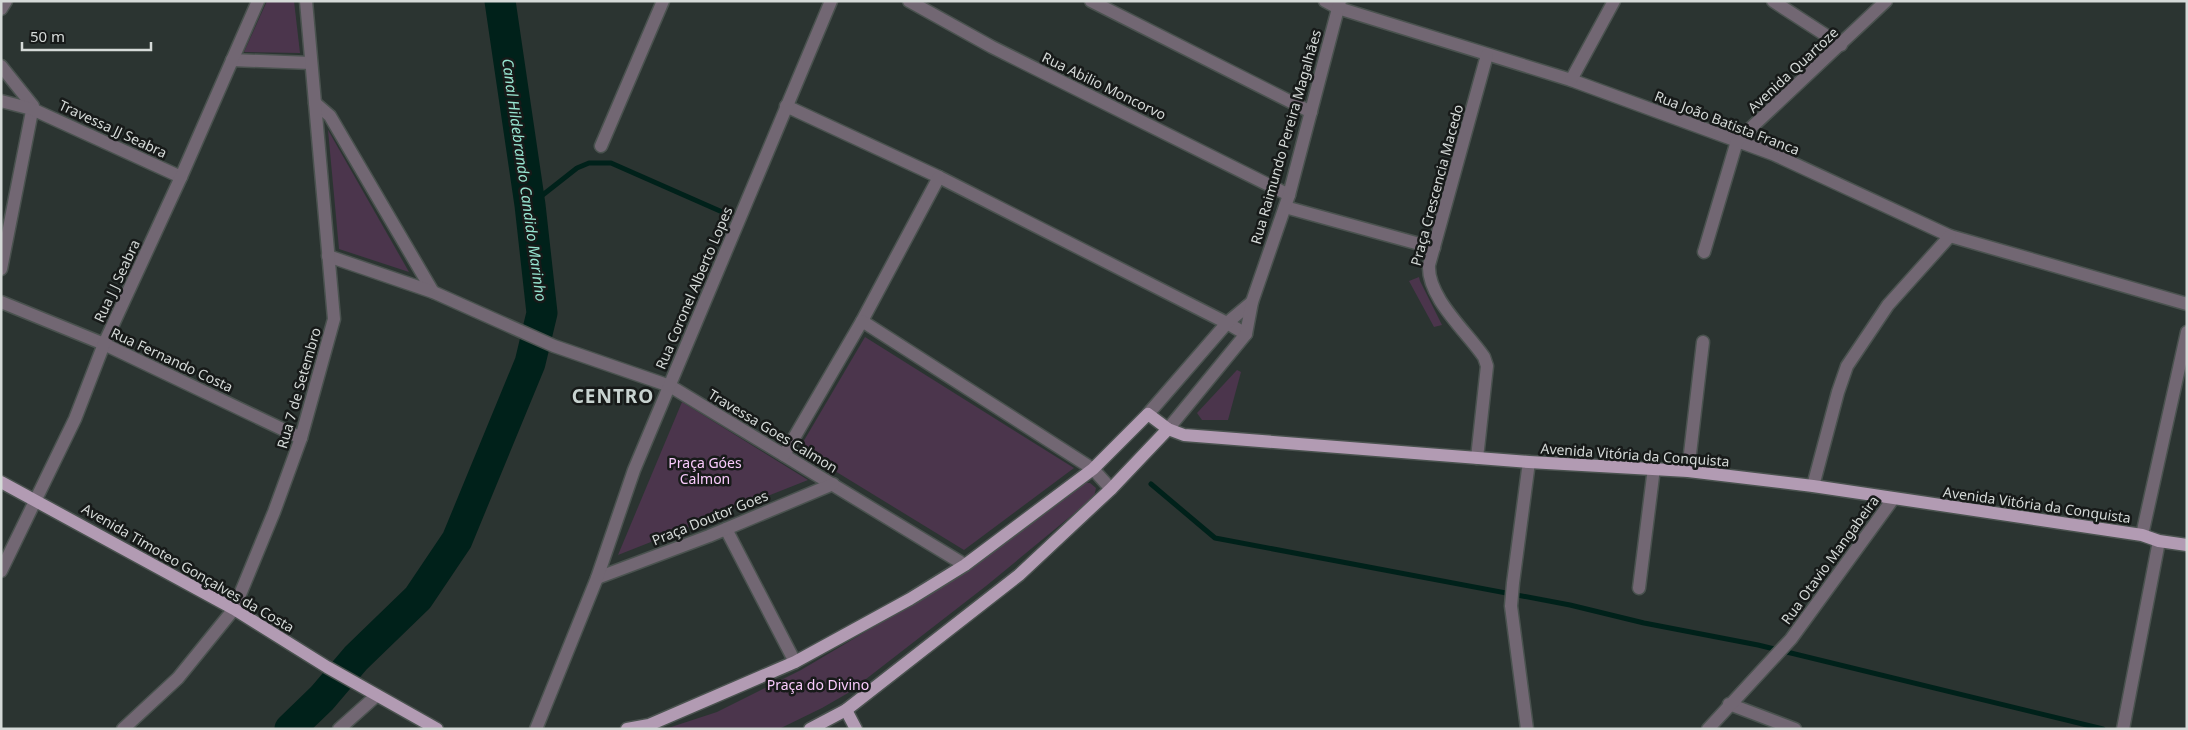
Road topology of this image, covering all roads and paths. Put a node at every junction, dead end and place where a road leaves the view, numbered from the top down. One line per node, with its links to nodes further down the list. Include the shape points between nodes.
1 (6, 1): 13 (street)
2 (258, 1): 16 (street, Rua J J Seabra)
3 (306, 1): 17 (street, Rua 7 de Setembro)
4 (663, 1): 26 (street)
5 (831, 1): 22 (street, Rua Coronel Alberto Lopes)
6 (909, 1): 29 (street, Rua Abilio Moncorvo)
7 (1091, 1): 24 (street)
8 (1325, 1): 12 (street, Rua João Batista Franca)
9 (1614, 1): 19 (street)
10 (1773, 1): 14 (street)
11 (1886, 1): 14 (street, Avenida Quartoze)
12 (1339, 4): 15 (street, Rua João Batista Franca); 24 (street, Rua Raimundo Pereira Magalhães)
13 (1, 9)
14 (1841, 45): 25 (street, Avenida Quartoze)
15 (1487, 56): 19 (street, Rua João Batista Franca); 31 (street, Praça Crescencia Macedo)
16 (232, 60): 17 (street); 28 (street, Rua J J Seabra)
17 (311, 63): 21 (street, Rua 7 de Setembro)
18 (1, 66): 23 (street, via 28,98)
19 (1571, 80): 25 (street, Rua João Batista Franca)
20 (1, 101): 23 (street, Travessa JJ Seabra)
21 (315, 103): 33 (street, Rua 7 de Setembro); 35 (street, via 330,116)
22 (786, 106): 27 (street); 45 (street, Rua Coronel Alberto Lopes)
23 (32, 109): 28 (street, Travessa JJ Seabra); 34 (street)
24 (1311, 112): 29 (street, Rua Raimundo Pereira Magalhães)
25 (1737, 141): 30 (street, Rua João Batista Franca, via 1773,154); 32 (street)
26 (601, 146)
27 (939, 176): 39 (street); 40 (street)
28 (181, 177): 44 (street, Rua J J Seabra)
29 (1287, 201): 31 (street, Rua Abilio Moncorvo); 37 (street, Rua Raimundo Pereira Magalhães)
30 (1950, 236): 38 (street, Rua João Batista Franca); 57 (street, via 1888,305 1847,366)
31 (1434, 248): 50 (street, Praça Crescencia Macedo, via 1429,275 1432,286 1484,356 1487,366)
32 (1704, 252)
33 (328, 256): 35 (street, Travessa Goes Calmon); 48 (street, Rua 7 de Setembro, via 334,319)
34 (1, 269)
35 (433, 292): 45 (street, Travessa Goes Calmon, via 554,346)
36 (1, 302): 44 (street, Rua Fernando Costa)
37 (1252, 302): 40 (street); 42 (street, Rua Raimundo Pereira Magalhães)
38 (2187, 304)
39 (862, 322): 49 (street); 53 (street)
40 (1227, 323): 42 (street); 46 (street)
41 (2187, 332): 62 (street)
42 (1246, 334): 47 (street, Rua Raimundo Pereira Magalhães)
43 (1704, 342): 54 (street)
44 (104, 344): 48 (street, Rua Fernando Costa); 59 (street, Rua J J Seabra, via 75,419)
45 (670, 386): 49 (street, Travessa Goes Calmon); 67 (street, Rua Coronel Alberto Lopes, via 634,470)
46 (1148, 414): 47 (main road); 53 (main road)
47 (1168, 429): 50 (main road, Avenida Vitória da Conquista, via 1184,435); 58 (main road, Rua Raimundo Pereira Magalhães)
48 (301, 438): 69 (street, Rua 7 de Setembro)
49 (784, 455): 56 (street, Travessa Goes Calmon)
50 (1477, 458): 51 (main road, Avenida Vitória da Conquista)
51 (1529, 462): 52 (main road, Avenida Vitória da Conquista); 83 (street, via 1512,606)
52 (1654, 468): 54 (main road, Avenida Vitória da Conquista); 68 (street)
53 (1093, 470): 58 (street); 65 (main road)
54 (1688, 471): 57 (main road, Avenida Vitória da Conquista)
55 (1, 482): 59 (main road, Avenida Timoteo Gonçalves da Costa)
56 (833, 484): 61 (street, Praça Doutor Goes); 65 (street, Travessa Goes Calmon)
57 (1813, 486): 60 (main road, Avenida Vitória da Conquista)
58 (1111, 489): 73 (main road, Rua Raimundo Pereira Magalhães, via 1019,575)
59 (36, 499): 66 (street, Rua J J Seabra); 69 (main road, Avenida Timoteo Gonçalves da Costa)
60 (1893, 499): 62 (main road, Avenida Vitória da Conquista); 72 (street, Rua Otavio Mangabeira, via 1791,638)
61 (726, 529): 67 (street, Praça Doutor Goes); 70 (street)
62 (2142, 535): 63 (main road, Avenida Vitória da Conquista)
63 (2160, 541): 64 (main road, Avenida Vitória da Conquista); 74 (street)
64 (2187, 545)
65 (964, 565): 70 (main road, via 910,599)
66 (1, 571)
67 (597, 578): 79 (street, Rua Coronel Alberto Lopes)
68 (1639, 588)
69 (234, 609): 71 (main road, Avenida Timoteo Gonçalves da Costa); 76 (street, Rua 7 de Setembro, via 178,678)
70 (795, 662): 80 (main road, via 649,725)
71 (376, 696): 77 (street); 78 (main road, Avenida Timoteo Gonçalves da Costa)
72 (1729, 704): 84 (street); 85 (street)
73 (846, 710): 75 (main road, Rua Raimundo Pereira Magalhães); 82 (main road)
74 (2124, 723)
75 (831, 724): 81 (main road, Rua Raimundo Pereira Magalhães)
76 (123, 729)
77 (339, 729)
78 (436, 729)
79 (536, 729)
80 (627, 729)
81 (810, 729)
82 (856, 729)
83 (1527, 729)
84 (1708, 729)
85 (1795, 729)

